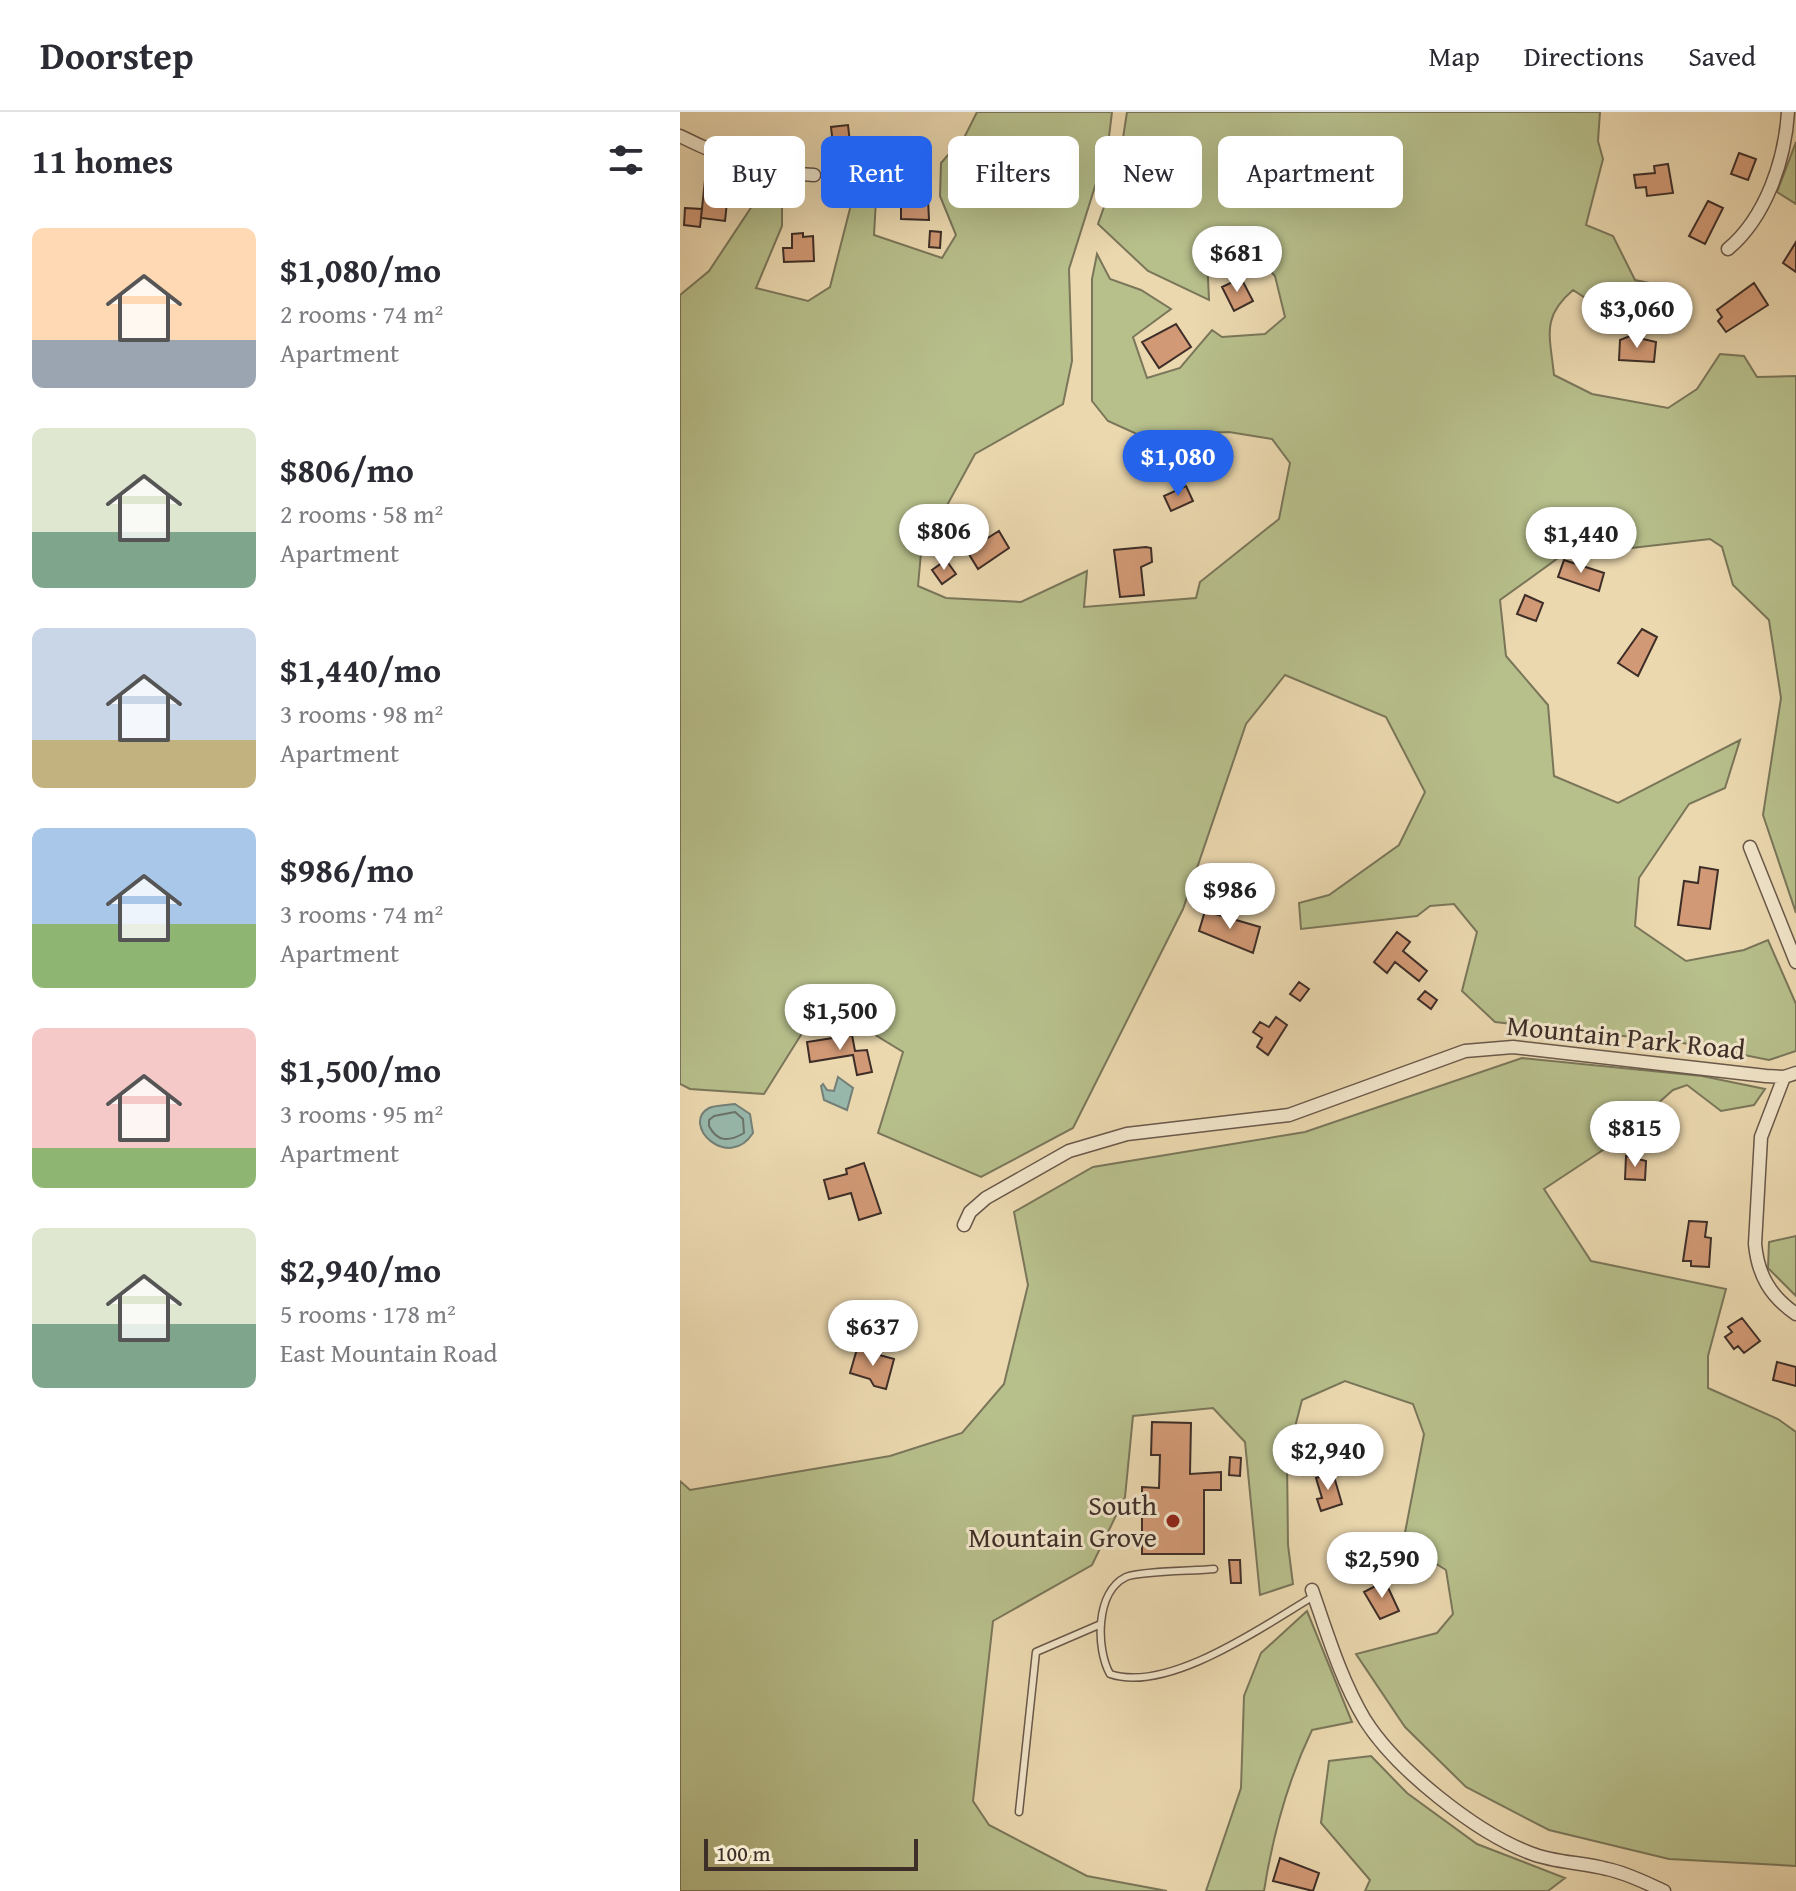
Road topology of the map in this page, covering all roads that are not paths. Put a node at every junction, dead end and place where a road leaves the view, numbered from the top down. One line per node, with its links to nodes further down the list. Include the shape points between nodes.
1 (1788, 112): 4 (street, via 1776,174 1740,238)
2 (680, 136): 3 (street, via 734,161)
3 (814, 175)
4 (1728, 249)
5 (1750, 847): 6 (street)
6 (1796, 962)
7 (1790, 1075): 8 (street, Mountain Park Road, via 1513,1047 1465,1051 1289,1115 1179,1126 1083,1146 986,1198); 9 (street, via 1761,1137 1755,1244 1770,1291)
8 (964, 1225)
9 (1796, 1314)
10 (1214, 1569): 12 (lane, via 1126,1577 1109,1594)
11 (1313, 1593): 12 (lane, via 1215,1653 1157,1675 1126,1680 1110,1674 1103,1662); 14 (street, via 1366,1722 1439,1795 1526,1852 1606,1868)
12 (1101, 1624): 13 (lane, via 1036,1652)
13 (1019, 1812)
14 (1664, 1891)

